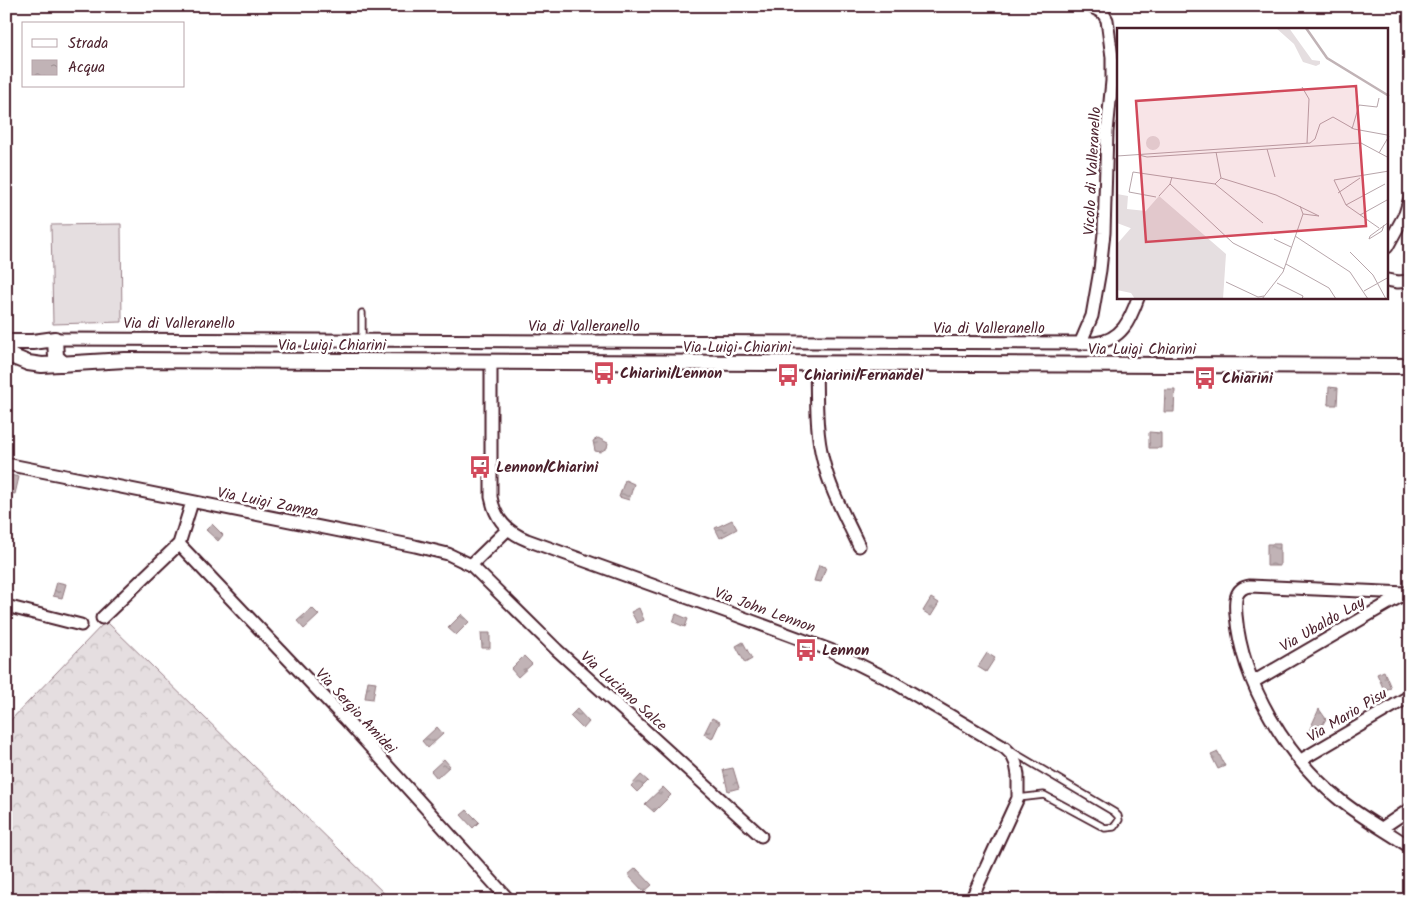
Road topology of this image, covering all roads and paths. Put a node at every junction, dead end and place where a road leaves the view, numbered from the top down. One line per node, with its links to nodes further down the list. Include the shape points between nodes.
1 (1090, 6): 12 (street, Vicolo di Valleranello, via 1103,12 1107,20 1112,81 1100,270 1092,316)
2 (1410, 198): 3 (street)
3 (1388, 245)
4 (1388, 280): 5 (street)
5 (1410, 281)
6 (1138, 299): 12 (street, Via di Valleranello, via 1129,320 1117,336)
7 (362, 313): 9 (lane)
8 (55, 339): 9 (street, Via di Valleranello); 11 (street, Via di Valleranello); 17 (street, via 56,357)
9 (362, 340): 12 (street, Via di Valleranello)
10 (6, 342): 11 (street, Via di Valleranello)
11 (33, 342): 16 (street, via 30,351)
12 (1080, 344)
13 (6, 354): 16 (street)
14 (491, 362): 15 (street, Via Luigi Chiarini); 17 (street, Via Luigi Chiarini, via 125,360); 21 (street, via 490,491 494,510)
15 (816, 363): 18 (street, Via Luigi Chiarini); 23 (street, via 818,428 823,459)
16 (32, 364): 17 (street, Via Luigi Chiarini)
17 (64, 364)
18 (1410, 366)
19 (6, 464): 20 (street, Via Luigi Zampa)
20 (192, 502): 22 (street); 24 (street, Via Luigi Zampa, via 425,548)
21 (507, 530): 24 (street); 31 (street, Via John Lennon, via 830,650 890,680)
22 (179, 544): 27 (street); 38 (street, Via Sergio Amidei)
23 (859, 546)
24 (471, 565): 36 (street, Via Luciano Salce, via 557,650)
25 (1408, 592): 29 (street, Via Ubaldo Lay); 29 (street, via 1271,586 1244,588 1236,597 1237,620)
26 (6, 606): 28 (street)
27 (102, 618)
28 (81, 625)
29 (1253, 682): 32 (street, via 1271,718)
30 (1410, 696): 32 (street, Via Mario Pisu)
31 (1005, 748): 33 (street, via 1016,764); 33 (lane, via 1114,812 1119,820 1114,827 1105,828 1044,795)
32 (1301, 760): 35 (street, via 1340,800)
33 (1018, 798): 39 (street)
34 (1410, 810): 35 (street)
35 (1382, 828): 37 (street)
36 (761, 836)
37 (1410, 847)
38 (509, 900)
39 (971, 900)

